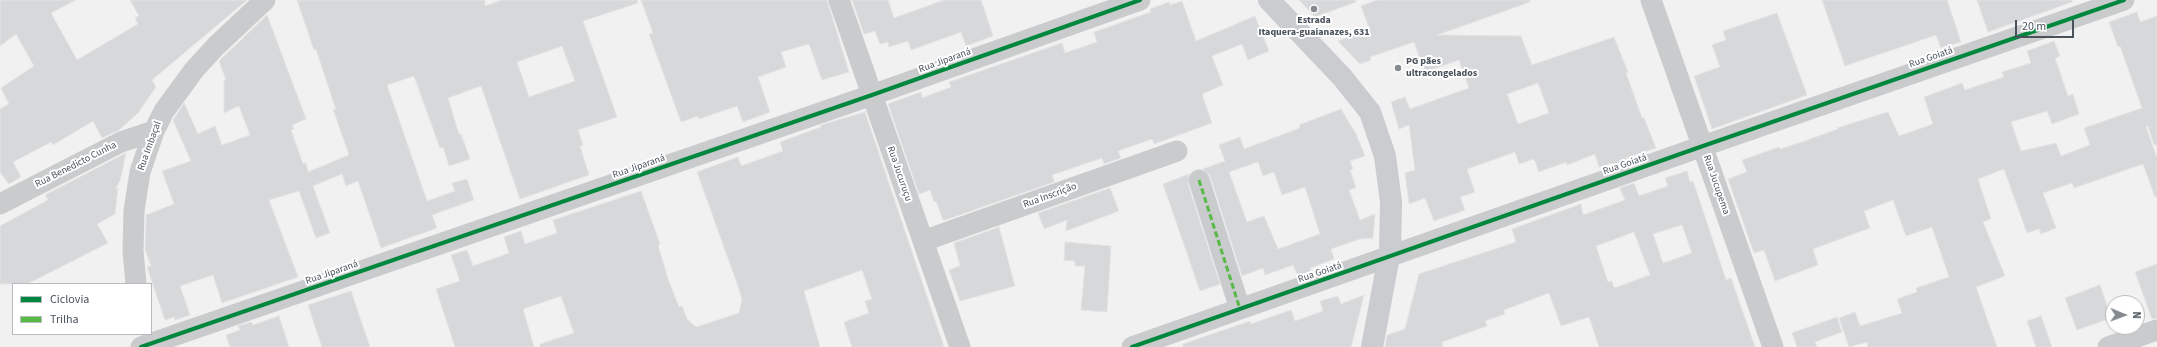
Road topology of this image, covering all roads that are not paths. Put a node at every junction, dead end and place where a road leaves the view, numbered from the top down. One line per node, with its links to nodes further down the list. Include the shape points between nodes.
1 (265, 0): 8 (street, Rua Imbaçal, via 194,70 164,111)
2 (839, 0): 7 (street, Rua Jucuruçu)
3 (1140, 0): 7 (street, Rua Jiparaná)
4 (1269, 0): 14 (main road, via 1338,72 1370,112 1385,156 1390,195)
5 (1651, 0): 9 (street, Rua Jucupema)
6 (2124, 0): 9 (street, Rua Goiatá)
7 (872, 95): 13 (street, Rua Jucuruçu); 18 (street, Rua Jiparaná)
8 (154, 131): 12 (street, Rua Benedicto Cunha, via 122,142); 15 (street, Rua Imbaçal, via 140,172 134,211 133,251)
9 (1703, 146): 14 (street, Rua Goiatá); 22 (street, Rua Jucupema)
10 (1177, 151): 13 (street, Rua Inscrição)
11 (1199, 180): 16 (street)
12 (0, 204)
13 (923, 241): 19 (street, Rua Jucuruçu)
14 (1389, 257): 16 (street, Rua Goiatá); 21 (main road)
15 (136, 283)
16 (1240, 309): 20 (street, Rua Goiatá)
17 (2157, 330): 23 (street)
18 (147, 343)
19 (960, 347)
20 (1132, 347)
21 (1372, 347)
22 (1773, 347)
23 (2108, 347)

